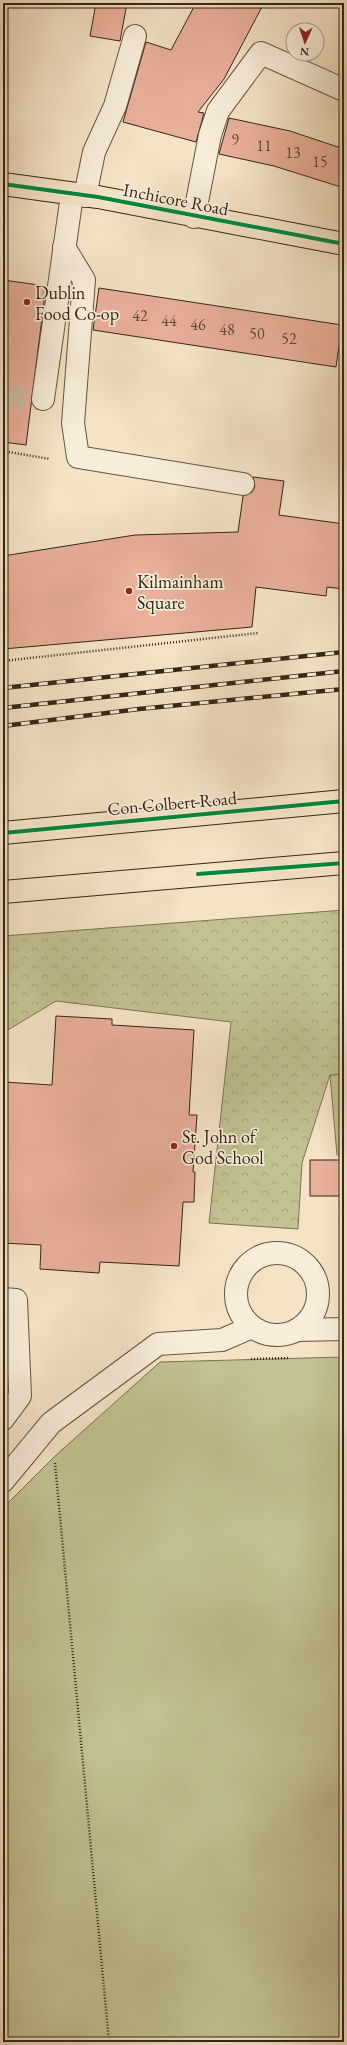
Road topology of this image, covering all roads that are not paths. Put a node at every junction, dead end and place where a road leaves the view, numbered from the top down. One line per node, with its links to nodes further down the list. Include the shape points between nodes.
1 (135, 36): 4 (lane, via 115,106)
2 (344, 90): 5 (lane, via 261,53 218,112 210,135)
3 (3, 184): 4 (main road, Inchicore Road)
4 (78, 195): 5 (main road, Inchicore Road); 7 (lane)
5 (194, 217): 6 (main road, Inchicore Road)
6 (344, 244)
7 (64, 247): 8 (lane); 9 (lane, via 84,280 73,423 78,457)
8 (43, 398)
9 (243, 484)
10 (344, 801): 11 (main road, Con Colbert Road)
11 (3, 833)
12 (344, 863): 13 (main road)
13 (4, 892)
14 (3, 1299): 18 (lane, via 16,1300 20,1396)
15 (252, 1327): 17 (lane, via 264,1334 278,1336); 17 (lane, via 237,1305 236,1292 239,1280 245,1268 255,1260 267,1254 280,1253 293,1256 304,1263 314,1274 318,1287 318,1302 314,1315); 19 (lane, via 222,1340 158,1344 51,1423)
16 (344, 1329): 17 (lane)
17 (297, 1330)
18 (3, 1419)
19 (3, 1481)

